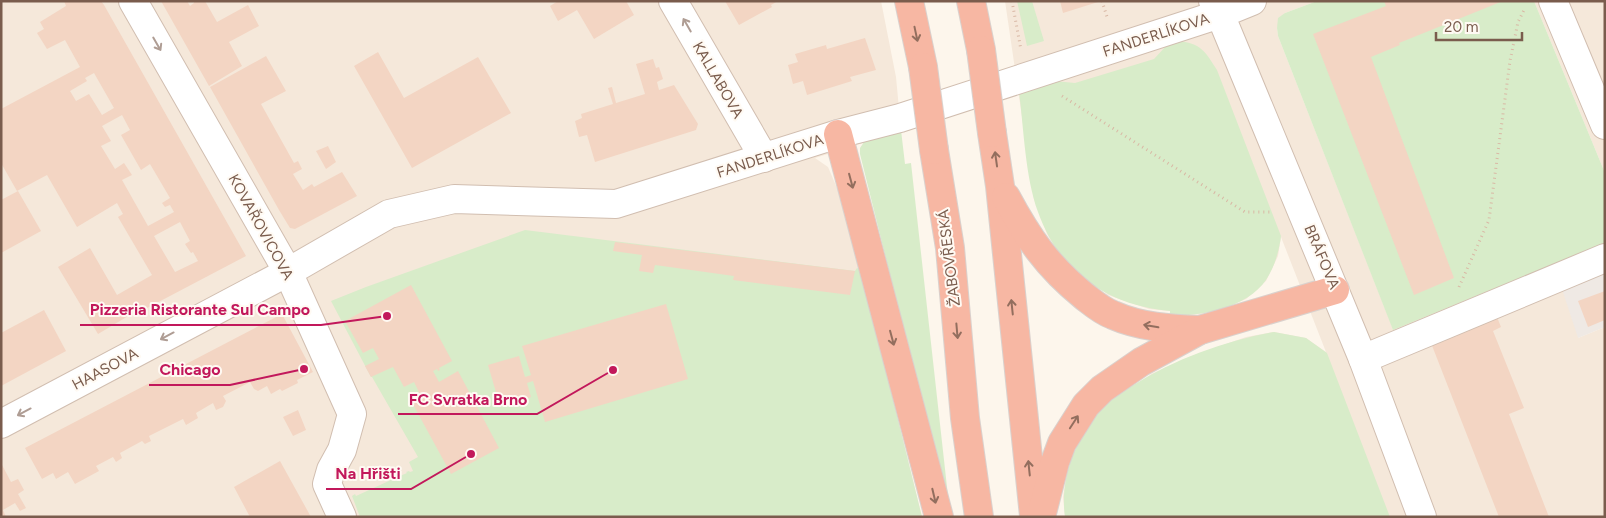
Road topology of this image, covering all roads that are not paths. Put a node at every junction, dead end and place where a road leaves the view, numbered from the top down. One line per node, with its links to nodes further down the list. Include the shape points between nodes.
1 (133, 1): 13 (street, KOVAŘOVICOVA, one-way to 13)
2 (673, 1): 10 (street, KALLABOVA, one-way to 2)
3 (909, 1): 17 (highway, ŽABOVŘESKÁ, one-way to 17, bridge, via 923,67 950,248)
4 (972, 1): 11 (highway, one-way to 4, bridge)
5 (1252, 1): 7 (street, FANDERLÍKOVA)
6 (1553, 1): 8 (street)
7 (1216, 8): 9 (street, FANDERLÍKOVA, via 1031,63 900,118); 14 (street, BRÁFOVA)
8 (1605, 125)
9 (838, 134): 10 (street, FANDERLÍKOVA); 20 (highway, one-way to 20)
10 (764, 158): 13 (street, FANDERLÍKOVA, via 616,204 454,200 389,214)
11 (1000, 186): 15 (highway, one-way to 11, via 1141,324 1112,315 1096,305 1047,262 1022,227); 23 (highway, one-way to 11)
12 (1605, 258): 16 (street)
13 (288, 272): 18 (street, HAASOVA, one-way to 18); 19 (street, KOVAŘOVICOVA, via 352,414 342,450 327,484)
14 (1335, 290): 15 (highway); 16 (street, BRÁFOVA)
15 (1200, 330): 24 (highway, one-way to 15, via 1062,443 1086,406 1102,389 1141,362)
16 (1363, 359): 25 (street, BRÁFOVA)
17 (965, 418): 21 (highway); 22 (highway, ŽABOVŘESKÁ)
18 (1, 424)
19 (342, 517)
20 (939, 517)
21 (960, 517)
22 (979, 517)
23 (1034, 517)
24 (1040, 517)
25 (1422, 517)

